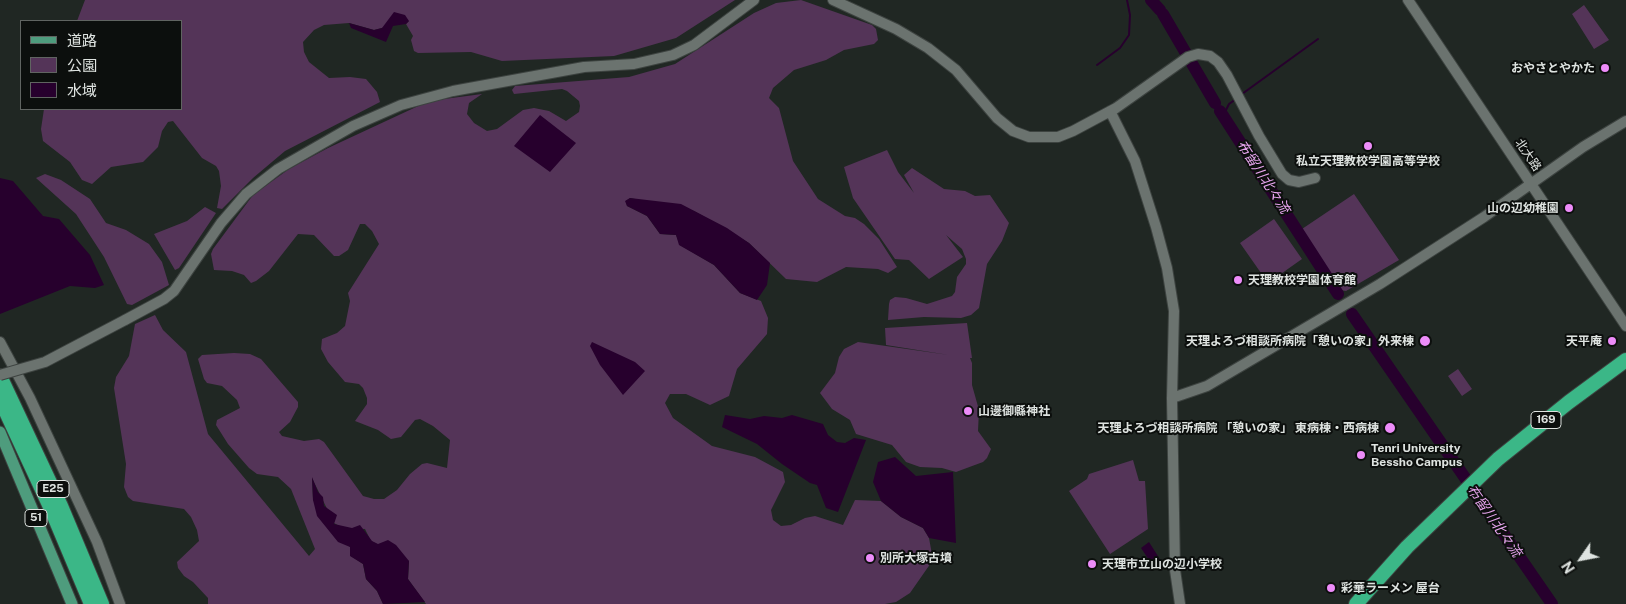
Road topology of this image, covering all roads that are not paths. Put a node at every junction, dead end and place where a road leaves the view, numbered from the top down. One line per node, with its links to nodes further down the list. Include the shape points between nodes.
1 (754, 0): 11 (street, bridge, via 694,45 673,55 634,64 584,67 446,93 401,105 353,126 278,169 246,194 221,223 174,291 164,299 45,362)
2 (833, 0): 4 (street, via 896,29 928,48 956,70 997,118 1013,131 1029,137 1058,137)
3 (1408, 0): 7 (street, 北大路)
4 (1113, 109): 6 (street, via 1176,64 1198,54 1210,56 1228,75 1277,167 1289,180 1299,182); 13 (street, via 1135,161 1167,268 1174,311)
5 (1626, 121): 7 (street)
6 (1315, 178)
7 (1532, 184): 8 (street, 北大路); 13 (street, via 1347,303 1207,386)
8 (1626, 326)
9 (0, 342): 18 (street, via 30,398 97,542)
10 (1626, 360): 20 (highway, 169, via 1548,418 1469,485)
11 (0, 375): 17 (highway, E25)
12 (0, 398): 16 (highway, E25)
13 (1172, 398): 19 (street, via 1175,570)
14 (0, 432): 15 (main road, 51)
15 (72, 604)
16 (91, 604)
17 (102, 604)
18 (120, 604)
19 (1180, 604)
20 (1356, 604)

